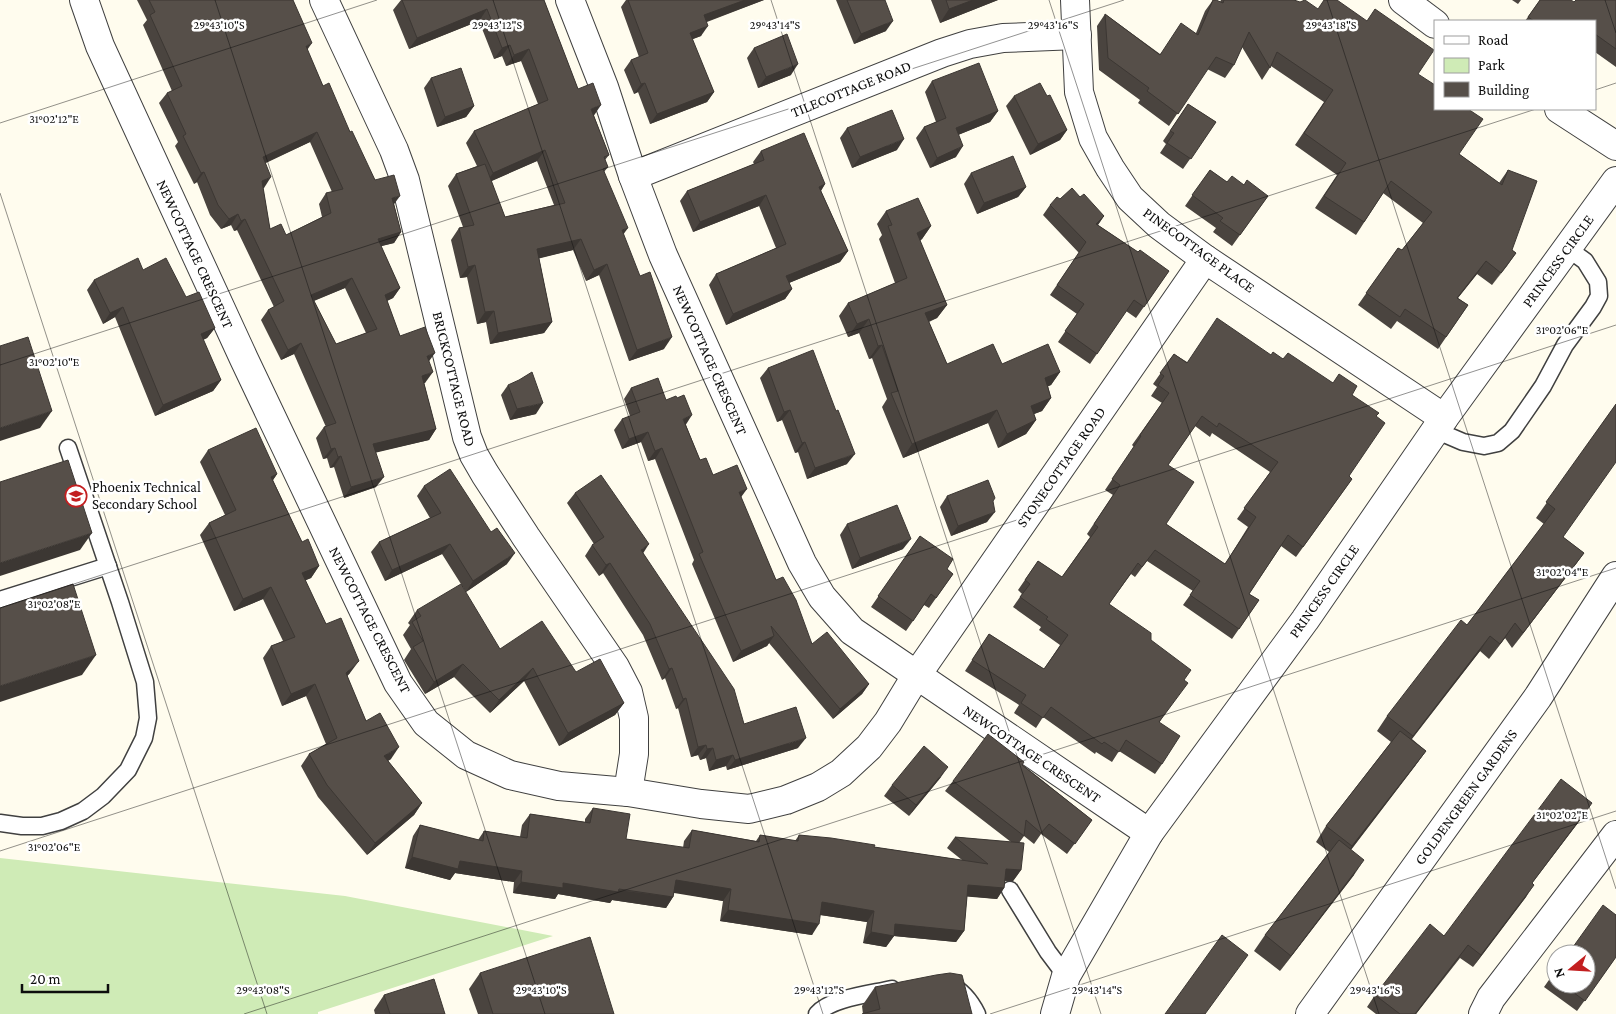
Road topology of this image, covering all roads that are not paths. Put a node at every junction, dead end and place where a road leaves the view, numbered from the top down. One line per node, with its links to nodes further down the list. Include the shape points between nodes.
1 (84, 0): 20 (street, NEWCOTTAGE CRESCENT, via 100,46 244,359 398,683 426,724 466,755 510,775 559,786)
2 (324, 0): 20 (street, BRICKCOTTAGE ROAD, via 405,180 474,455 615,667 628,692 634,718 634,754)
3 (570, 0): 10 (street, NEWCOTTAGE CRESCENT)
4 (1075, 0): 7 (street, PINECOTTAGE PLACE)
5 (1403, 0): 6 (street)
6 (1434, 23)
7 (1076, 35): 10 (street, TILECOTTAGE ROAD, via 1002,38 970,44); 13 (street, PINECOTTAGE PLACE, via 1080,92 1093,138 1110,168 1130,198 1159,225)
8 (1562, 110): 9 (street)
9 (1616, 146)
10 (633, 176): 19 (street, NEWCOTTAGE CRESCENT, via 663,256 802,563 822,598 852,631)
11 (1616, 182): 12 (street, PRINCESS CIRCLE)
12 (1567, 248): 14 (street, PRINCESS CIRCLE); 14 (lane, via 1585,261 1598,282 1599,296 1512,432 1498,443 1484,446 1463,442)
13 (1205, 259): 14 (street, PINECOTTAGE PLACE); 19 (street, STONECOTTAGE ROAD)
14 (1440, 424): 22 (street, PRINCESS CIRCLE, via 1305,620)
15 (68, 448): 16 (lane)
16 (108, 566): 18 (lane); 21 (lane, via 145,682 148,718 144,738 128,770 104,796 83,811 42,826)
17 (1616, 576): 31 (street, GOLDENGREEN GARDENS, via 1538,697)
18 (0, 600)
19 (916, 676): 20 (street, NEWCOTTAGE CRESCENT, via 888,722 841,773 786,800 750,809); 22 (street, NEWCOTTAGE CRESCENT)
20 (628, 792)
21 (0, 822)
22 (1149, 833): 25 (street, PRINCESS CIRCLE)
23 (1616, 835): 32 (street, via 1491,998)
24 (1010, 890): 25 (lane)
25 (1066, 976): 30 (street, PRINCESS CIRCLE)
26 (937, 983): 29 (lane, via 956,988 970,1001)
27 (908, 986): 28 (lane, via 838,1001)
28 (817, 1014)
29 (977, 1014)
30 (1056, 1014)
31 (1310, 1014)
32 (1483, 1014)

